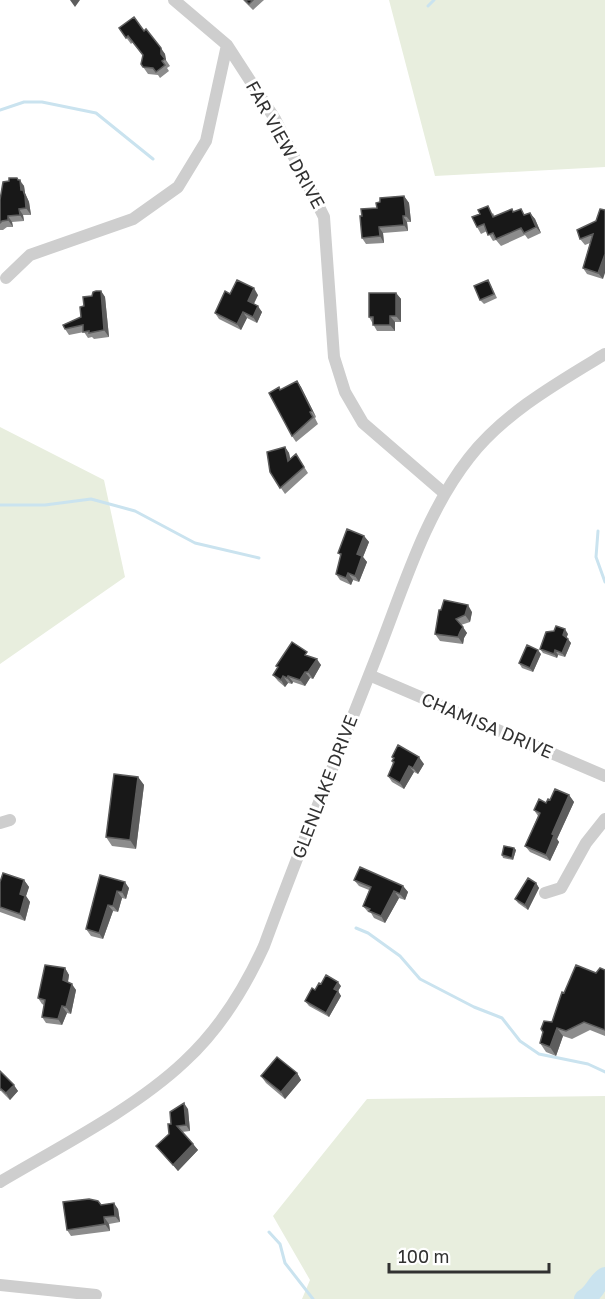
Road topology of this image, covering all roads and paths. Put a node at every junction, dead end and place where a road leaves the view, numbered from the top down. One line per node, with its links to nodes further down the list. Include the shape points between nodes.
1 (174, 0): 2 (street, FAR VIEW DRIVE)
2 (227, 45): 3 (street, via 206,141 178,187 133,219 30,255); 5 (street, FAR VIEW DRIVE, via 275,119 324,217 334,357 345,392 363,423)
3 (6, 278)
4 (605, 354): 5 (street, GLENLAKE DRIVE, via 556,383 495,430 470,456)
5 (444, 493): 6 (street, GLENLAKE DRIVE)
6 (369, 675): 7 (street, CHAMISA DRIVE); 10 (street, GLENLAKE DRIVE, via 264,946 232,1007 184,1062 151,1090)
7 (605, 776)
8 (605, 819): 9 (street, via 586,843 561,888)
9 (545, 893)
10 (0, 1182)
11 (0, 1285): 12 (street)
12 (96, 1295)

